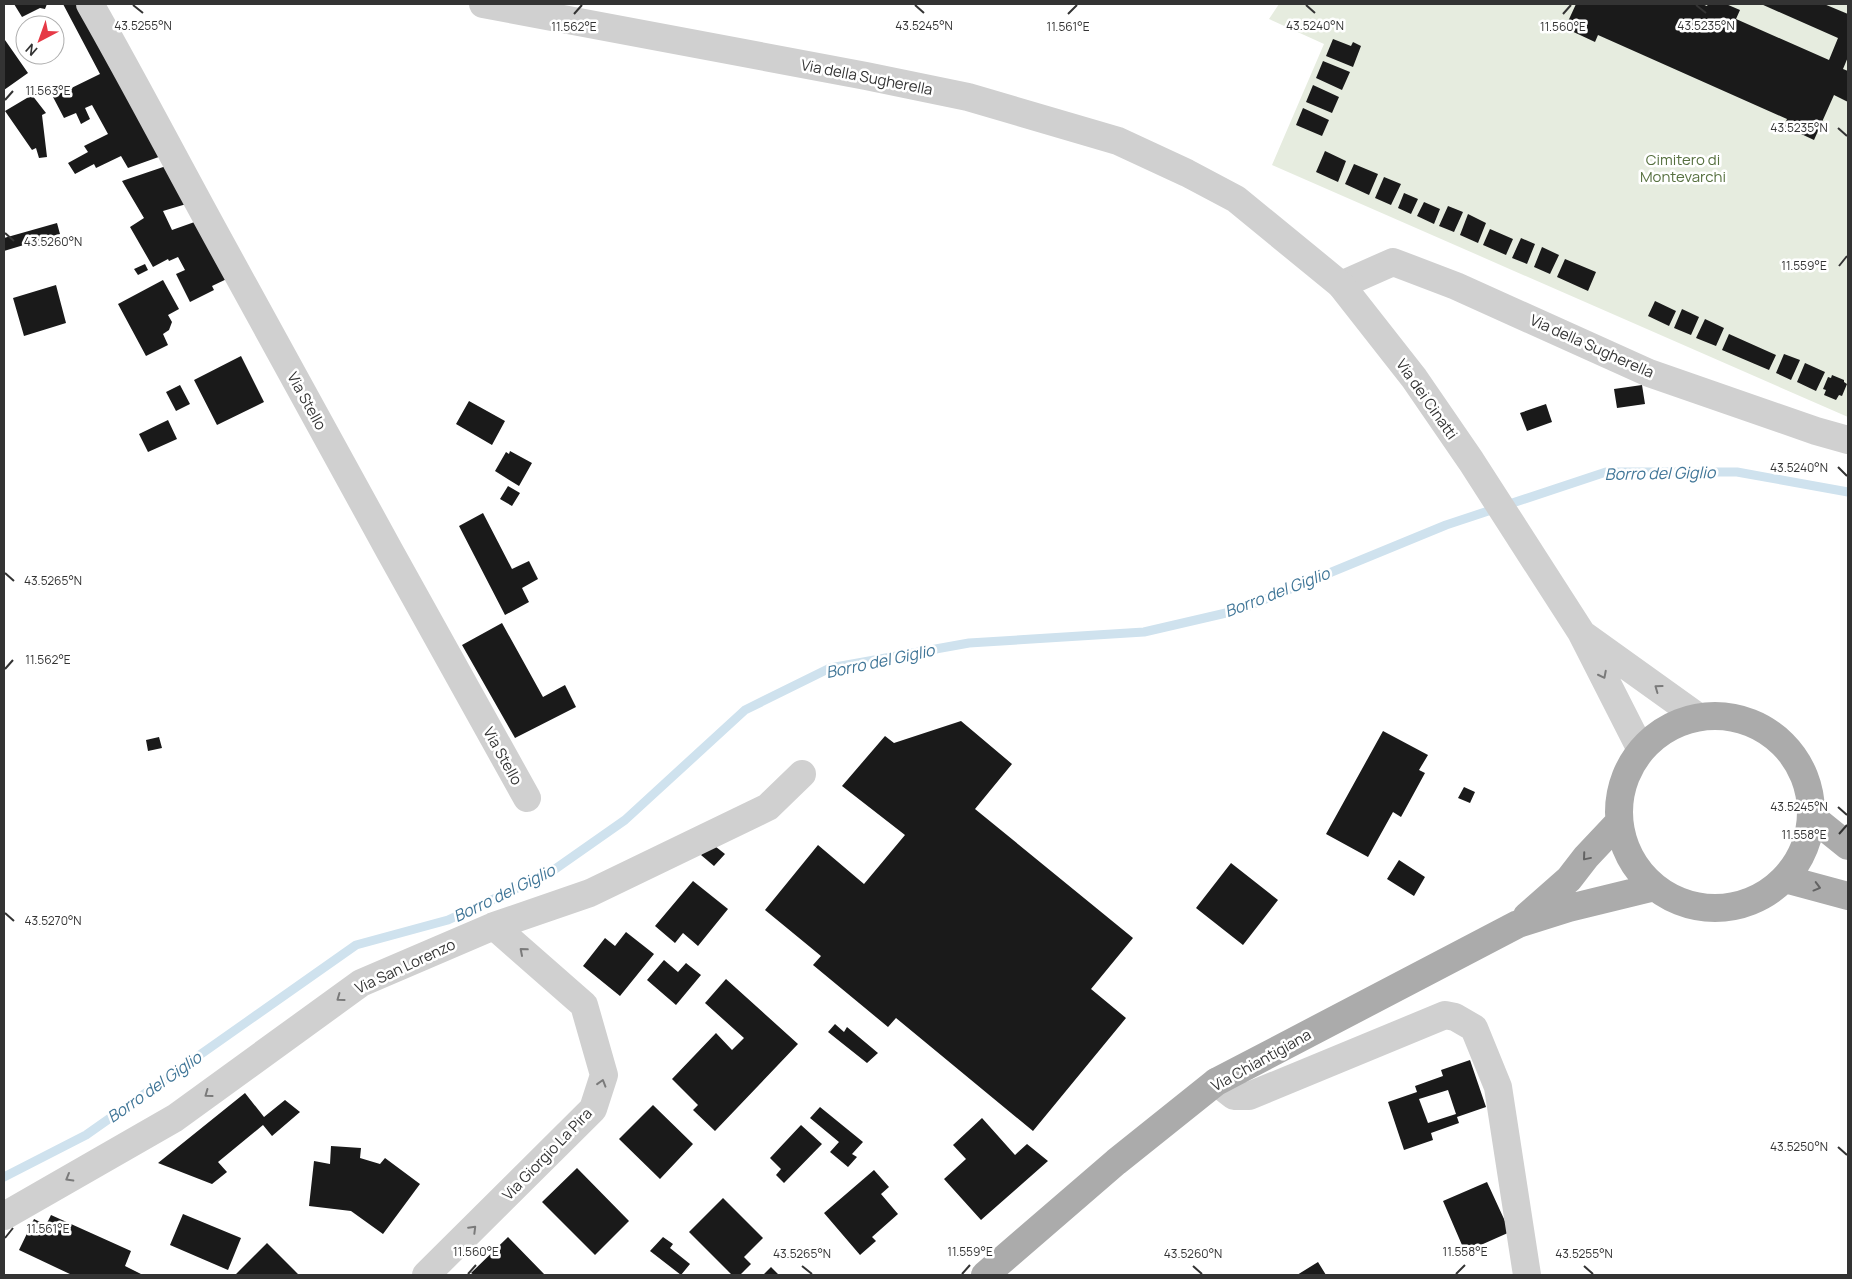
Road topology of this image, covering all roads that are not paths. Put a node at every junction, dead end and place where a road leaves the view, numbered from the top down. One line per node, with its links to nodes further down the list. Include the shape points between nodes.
1 (90, 4): 10 (street, Via Stello)
2 (482, 4): 3 (street, Via della Sugherella, via 968,97 1118,141)
3 (1236, 199): 4 (street, Via dei Cinatti)
4 (1341, 285): 5 (street, Via della Sugherella, via 1393,262 1456,286 1649,373); 6 (street, Via dei Cinatti, via 1414,378)
5 (1848, 440)
6 (1581, 632): 7 (street, one-way to 6); 8 (street, Via dei Cinatti, one-way to 8)
7 (1698, 717): 8 (main road, via 1676,723 1656,735); 11 (main road, via 1726,716 1755,724 1779,739 1798,762 1809,788)
8 (1641, 750): 12 (main road, via 1627,772 1622,788)
9 (802, 774): 18 (street, Via San Lorenzo, via 768,807 590,893)
10 (527, 798)
11 (1812, 817): 13 (main road); 14 (main road, via 1808,840)
12 (1619, 822): 15 (main road, via 1625,846 1637,868); 17 (main road, Via Chiantigiana, one-way to 17, via 1569,879)
13 (1848, 846)
14 (1785, 879): 15 (main road, via 1762,896 1736,906 1707,908 1679,901); 16 (main road, one-way to 16)
15 (1655, 887): 17 (main road, Via Chiantigiana)
16 (1848, 896)
17 (1518, 924): 19 (main road, Via Chiantigiana)
18 (494, 926): 20 (street, Via San Lorenzo, one-way to 20, via 361,983 175,1118); 21 (street, Via Giorgio La Pira, one-way to 18, via 593,1109 604,1076 584,1005)
19 (1216, 1082): 22 (main road, Via Chiantigiana, via 1116,1162); 23 (street, via 1234,1096 1249,1096 1445,1015 1474,1028 1498,1087)
20 (4, 1216)
21 (426, 1275)
22 (985, 1275)
23 (1526, 1275)

